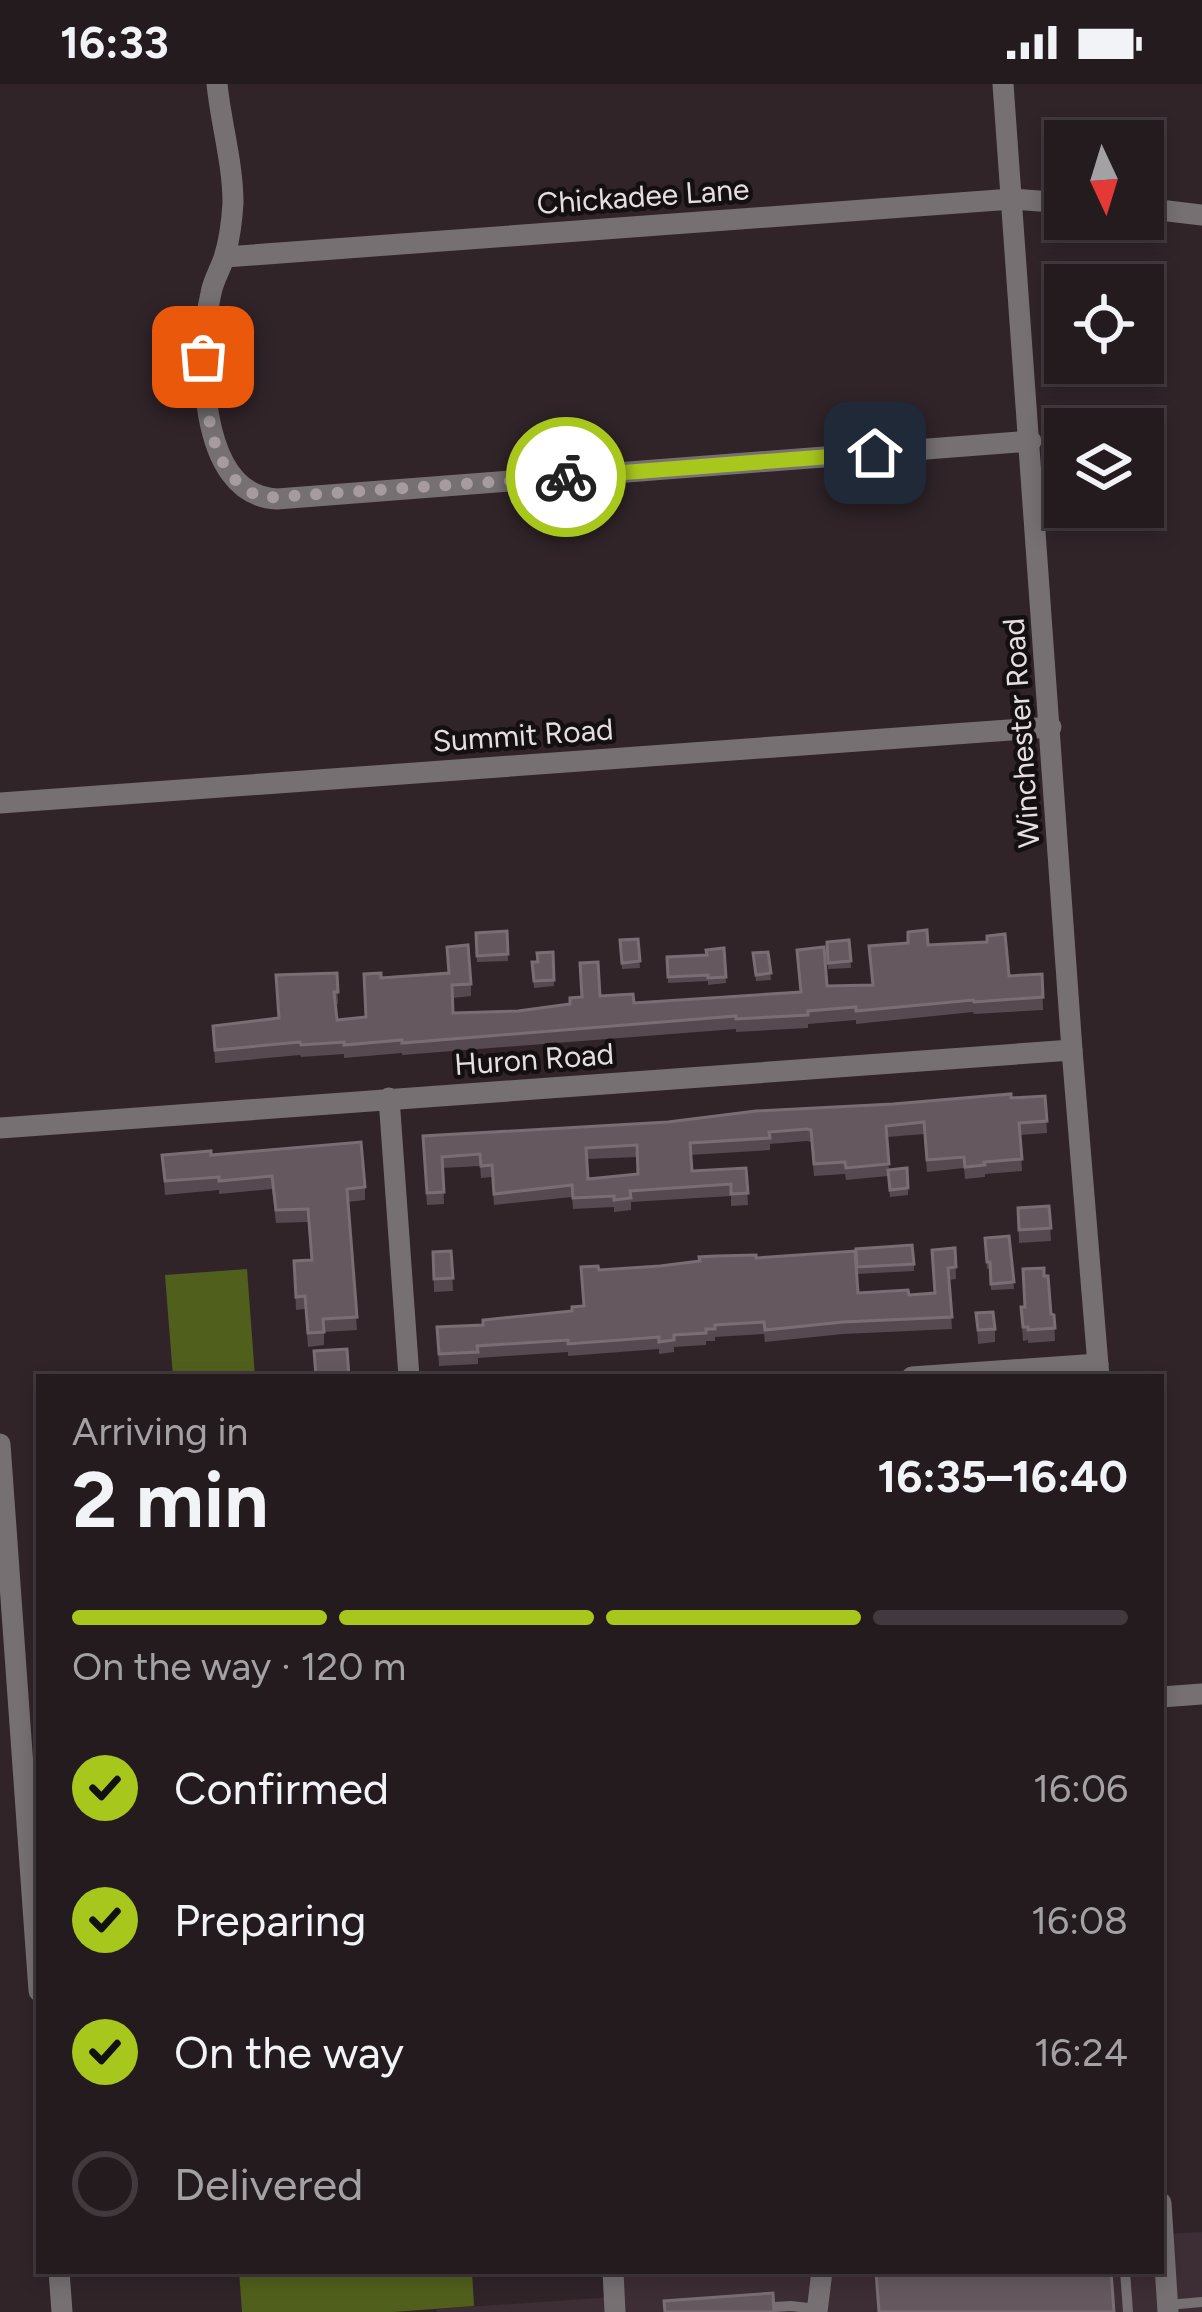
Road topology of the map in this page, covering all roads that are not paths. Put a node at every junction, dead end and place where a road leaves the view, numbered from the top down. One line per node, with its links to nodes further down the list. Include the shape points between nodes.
1 (217, 84): 7 (street, via 233,206)
2 (1003, 84): 3 (street, Winchester Road)
3 (1012, 200): 4 (street, Chickadee Lane); 7 (street, Chickadee Lane); 8 (street, Winchester Road)
4 (1044, 202)
5 (1164, 210): 6 (street)
6 (1202, 215)
7 (225, 256): 8 (street, via 204,337 208,415 223,463 263,498)
8 (1030, 442): 9 (street, Winchester Road)
9 (1051, 727): 10 (street, Summit Road); 11 (street, Winchester Road)
10 (0, 803)
11 (1072, 1050): 12 (street, Huron Road); 14 (street, Winchester Road)
12 (389, 1098): 13 (street, Huron Road); 15 (street)
13 (0, 1128)
14 (1098, 1371): 16 (street)
15 (409, 1374)
16 (1005, 1374)
17 (0, 1444): 20 (street)
18 (1202, 1694): 19 (street)
19 (1164, 1697)
20 (36, 1949)
21 (1164, 2264): 28 (street)
22 (59, 2274): 31 (street)
23 (613, 2274): 32 (street)
24 (822, 2274): 30 (street)
25 (1125, 2274): 33 (lane)
26 (1202, 2302): 28 (lane)
27 (753, 2308): 29 (lane)
28 (1168, 2308)
29 (791, 2309): 30 (lane)
30 (817, 2311)
31 (62, 2312)
32 (615, 2312)
33 (1128, 2312)

